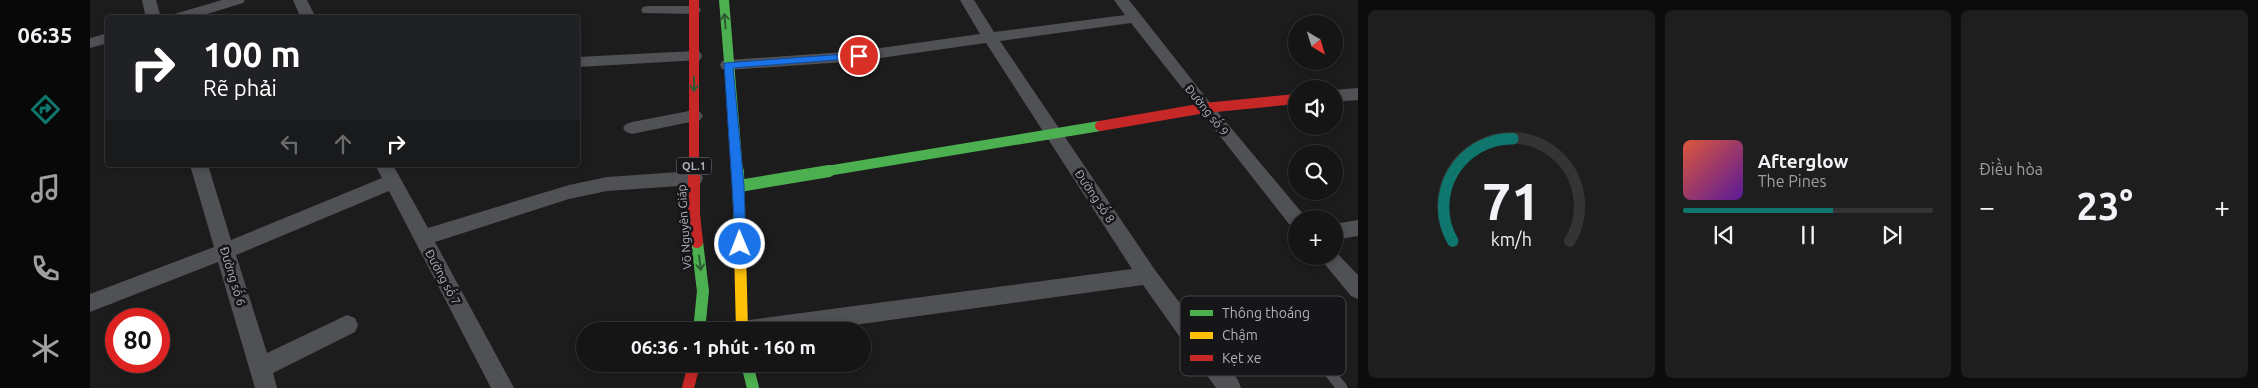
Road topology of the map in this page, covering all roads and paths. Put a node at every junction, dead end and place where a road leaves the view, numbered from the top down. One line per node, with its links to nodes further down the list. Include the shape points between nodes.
1 (149, 0): 9 (street)
2 (238, 0): 10 (street)
3 (300, 0): 11 (street)
4 (724, 0): 18 (main road, one-way to 4)
5 (967, 0): 13 (street, Đường số 8)
6 (1121, 0): 12 (street, Đường số 9)
7 (694, 5): 8 (street); 16 (main road, Võ Nguyên Giáp / QL.1)
8 (648, 10)
9 (153, 15)
10 (186, 15)
11 (308, 15)
12 (1135, 18): 13 (street); 22 (street, Đường số 9)
13 (989, 36): 18 (street, via 859,56); 25 (street, Đường số 8)
14 (105, 39): 15 (street)
15 (90, 43)
16 (694, 56): 17 (street); 23 (main road, Võ Nguyên Giáp / QL.1, one-way to 23)
17 (580, 62)
18 (728, 65): 29 (main road)
19 (1358, 94): 20 (street)
20 (1343, 95)
21 (1288, 100): 22 (main road)
22 (1205, 108): 25 (main road); 30 (street, Đường số 9)
23 (694, 116): 24 (street); 28 (main road, Võ Nguyên Giáp / QL.1)
24 (632, 128)
25 (1053, 133): 29 (main road); 36 (street, Đường số 8)
26 (200, 167): 34 (street, Đường số 6)
27 (388, 174): 33 (street, Đường số 7); 34 (street)
28 (694, 178): 33 (street, via 597,186); 40 (main road, Võ Nguyên Giáp / QL.1, one-way to 40, via 694,214 703,291)
29 (738, 186): 41 (main road)
30 (1289, 210)
31 (1358, 228): 32 (street)
32 (1343, 230)
33 (423, 238): 50 (street, Đường số 7)
34 (225, 251): 38 (street); 44 (street, Đường số 6)
35 (1336, 265): 37 (street)
36 (1148, 276): 39 (street, Đường số 8); 42 (street)
37 (1358, 290)
38 (90, 303)
39 (1180, 320)
40 (700, 322)
41 (742, 322)
42 (808, 322)
43 (347, 325): 44 (street)
44 (261, 367): 49 (street, Đường số 6)
45 (692, 372): 51 (main road)
46 (749, 372): 52 (main road)
47 (1221, 376): 53 (street, Đường số 8)
48 (1333, 376): 54 (lane)
49 (266, 388)
50 (503, 388)
51 (688, 388)
52 (753, 388)
53 (1230, 388)
54 (1342, 388)

